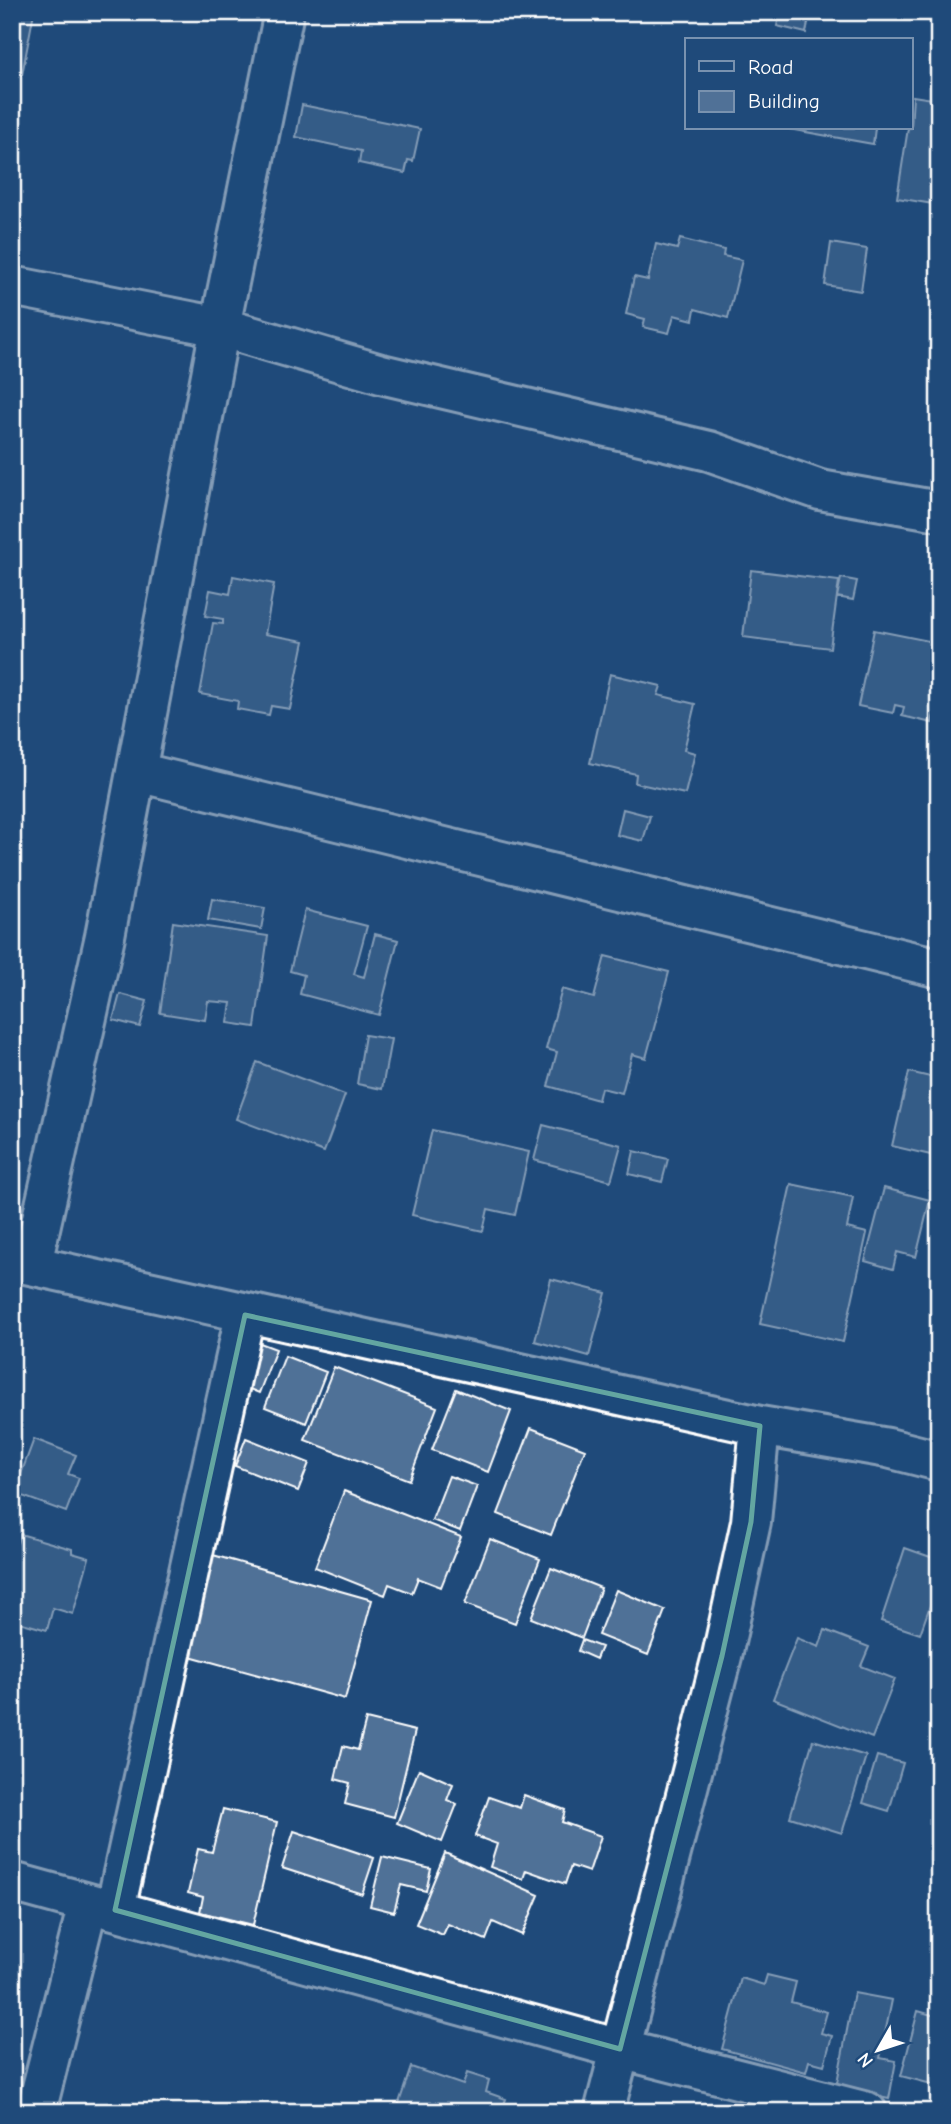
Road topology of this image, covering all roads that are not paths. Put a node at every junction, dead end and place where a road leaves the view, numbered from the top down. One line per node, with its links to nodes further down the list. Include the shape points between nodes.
1 (284, 12): 3 (street)
2 (12, 286): 3 (street)
3 (220, 327): 4 (street, via 381,374 709,451 820,490); 5 (street)
4 (939, 511)
5 (137, 772): 6 (street); 7 (street, via 105,936)
6 (939, 968)
7 (22, 1263): 8 (street)
8 (245, 1315): 9 (street); 12 (street)
9 (761, 1426): 10 (street); 13 (street, via 751,1522 722,1656)
10 (939, 1461)
11 (12, 1882): 12 (street)
12 (101, 1907): 13 (street); 14 (street)
13 (620, 2049): 15 (street); 16 (street)
14 (36, 2112)
15 (604, 2112)
16 (867, 2112)

